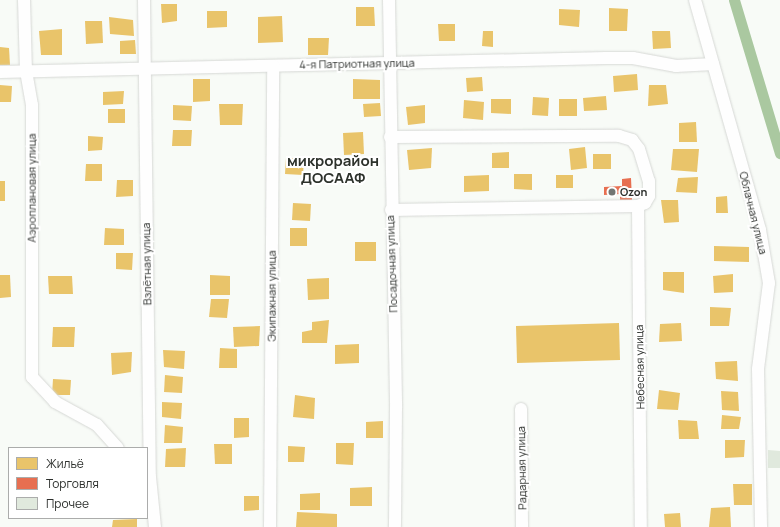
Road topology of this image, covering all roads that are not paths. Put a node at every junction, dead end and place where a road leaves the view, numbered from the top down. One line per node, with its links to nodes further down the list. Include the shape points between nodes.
1 (24, 0): 10 (street, Аэроплановая улица)
2 (144, 0): 8 (street, Взлётная улица)
3 (389, 0): 5 (street, Посадочная улица)
4 (695, 0): 6 (street, Облачная улица)
5 (389, 63): 6 (street, 4-я Патриотная улица, via 633,58 676,66); 7 (street, 4-я Патриотная улица); 11 (street, Посадочная улица)
6 (713, 64): 22 (street, Облачная улица, via 760,230 769,283 758,369)
7 (273, 66): 8 (street, 4-я Патриотная улица); 18 (street, Экипажная улица)
8 (144, 68): 10 (street, 4-я Патриотная улица); 16 (street, Взлётная улица)
9 (0, 72): 10 (street, 4-я Патриотная улица)
10 (26, 72): 15 (street, Аэроплановая улица, via 32,106 32,377 54,402 97,425)
11 (390, 137): 12 (street, via 619,136 632,140 639,149 649,180 649,196 645,203); 13 (street, Посадочная улица)
12 (638, 206): 13 (street); 21 (street, Небесная улица)
13 (391, 210): 19 (street, Посадочная улица, via 396,408)
14 (521, 409): 20 (street, Радарная улица)
15 (117, 447)
16 (149, 476): 17 (street, Взлётная улица)
17 (155, 527)
18 (270, 527)
19 (395, 527)
20 (522, 527)
21 (642, 527)
22 (760, 527)

